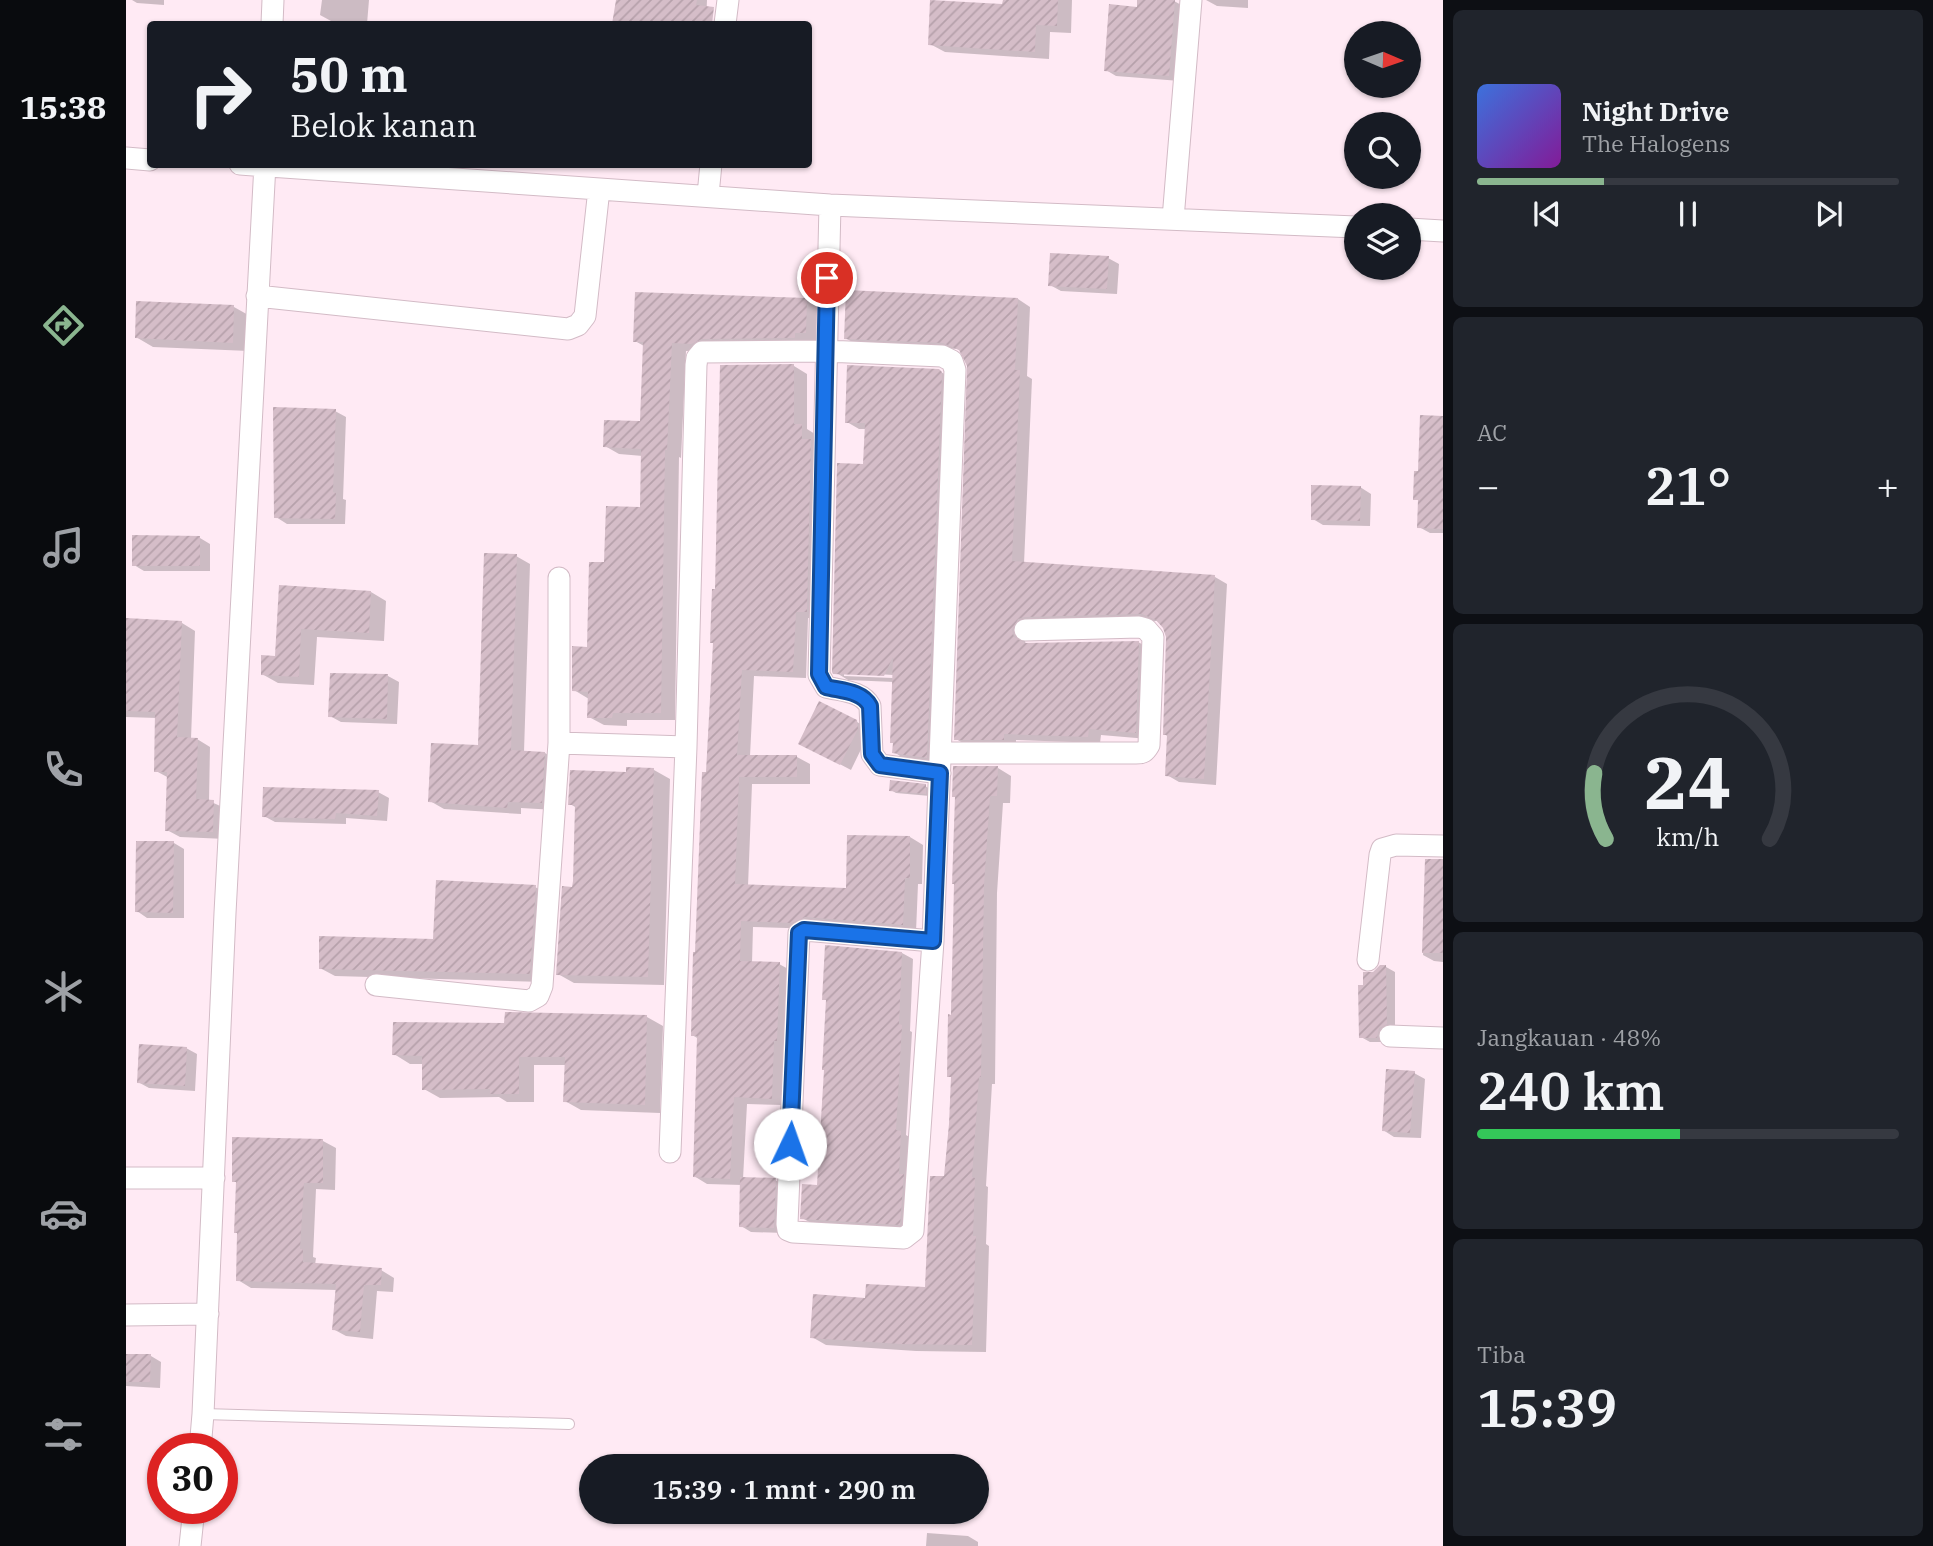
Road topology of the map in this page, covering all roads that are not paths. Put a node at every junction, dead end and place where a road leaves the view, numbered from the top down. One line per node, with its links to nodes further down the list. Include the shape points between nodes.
1 (273, 0): 4 (street)
2 (728, 0): 5 (street)
3 (1191, 0): 14 (street)
4 (272, 21)
5 (725, 21)
6 (126, 159): 7 (street)
7 (147, 160)
8 (265, 168): 18 (street)
9 (307, 168): 11 (street)
10 (711, 168): 12 (street)
11 (599, 189): 12 (street); 18 (street, via 585,316 578,326 568,329)
12 (708, 195): 13 (street)
13 (830, 205): 14 (street); 19 (street)
14 (1173, 219): 15 (street)
15 (1344, 226)
16 (1421, 230): 17 (street)
17 (1443, 231)
18 (257, 296): 33 (street)
19 (825, 351): 23 (street, via 702,352 697,358); 24 (street, via 819,674 826,687 867,701 872,754 880,765); 24 (street, via 943,356 952,361 955,370)
20 (559, 578): 22 (street)
21 (1025, 630): 24 (street, via 1139,627 1151,634 1147,749 1143,753)
22 (559, 743): 23 (street); 28 (street, via 538,996 529,1001)
23 (686, 747): 31 (street)
24 (941, 763): 26 (street)
25 (1443, 846): 27 (street, via 1382,849)
26 (933, 941): 26 (street, via 799,933 788,1230 904,1238 913,1231)
27 (1368, 960)
28 (376, 985)
29 (1390, 1036): 30 (street)
30 (1443, 1038)
31 (670, 1152)
32 (126, 1178): 33 (street)
33 (214, 1178): 34 (street)
34 (208, 1314): 35 (street); 36 (street)
35 (126, 1315)
36 (204, 1415): 37 (lane); 38 (street)
37 (569, 1424)
38 (202, 1433)
39 (192, 1524): 40 (street)
40 (190, 1546)

